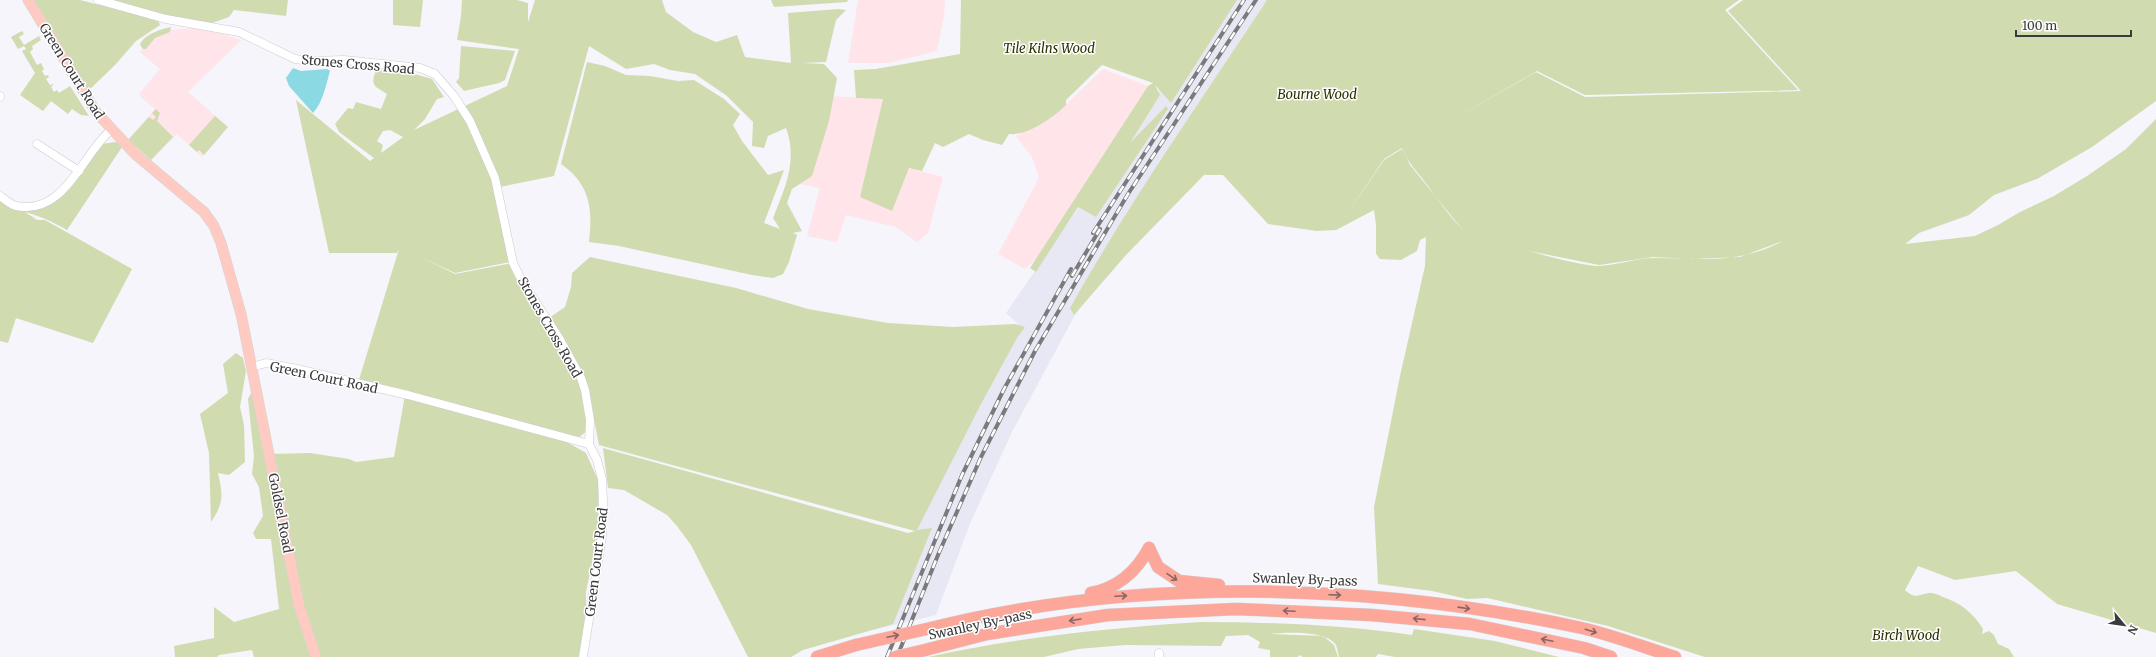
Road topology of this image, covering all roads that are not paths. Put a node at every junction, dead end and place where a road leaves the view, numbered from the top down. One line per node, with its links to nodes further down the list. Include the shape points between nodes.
1 (28, 0): 3 (main road, Green Court Road, via 89,102)
2 (98, 0): 8 (street, Stones Cross Road, via 166,19 239,32 295,59 344,60 420,68 435,74 454,96 470,121 492,171 513,263 581,378 590,420)
3 (111, 130): 5 (street, via 100,140); 7 (main road, Green Court Road, via 135,154 204,212 214,226 233,281)
4 (37, 144): 5 (street)
5 (79, 171): 6 (street, via 63,191 45,202 15,206)
6 (0, 196)
7 (252, 367): 8 (street, Green Court Road, via 266,363 297,369 408,395); 11 (main road, Goldsel Road, via 299,605)
8 (589, 444): 12 (street, Green Court Road, via 602,479 603,501 602,536)
9 (1307, 594): 10 (highway, Swanley By-pass, one-way to 9, via 1100,598 1232,591); 10 (highway, one-way to 9, via 966,615 1102,590 1132,573 1148,548 1158,567 1179,581); 16 (highway, Swanley By-pass, one-way to 16, via 1380,596 1471,609 1579,628)
10 (943, 625): 13 (highway, Swanley By-pass, one-way to 10, bridge, via 856,645)
11 (316, 657)
12 (583, 657)
13 (817, 657)
14 (896, 657): 15 (highway, Swanley By-pass, one-way to 14, bridge, via 1584,648 1470,624 1371,614 1236,609 1108,615 987,634)
15 (1612, 657)
16 (1675, 657)

